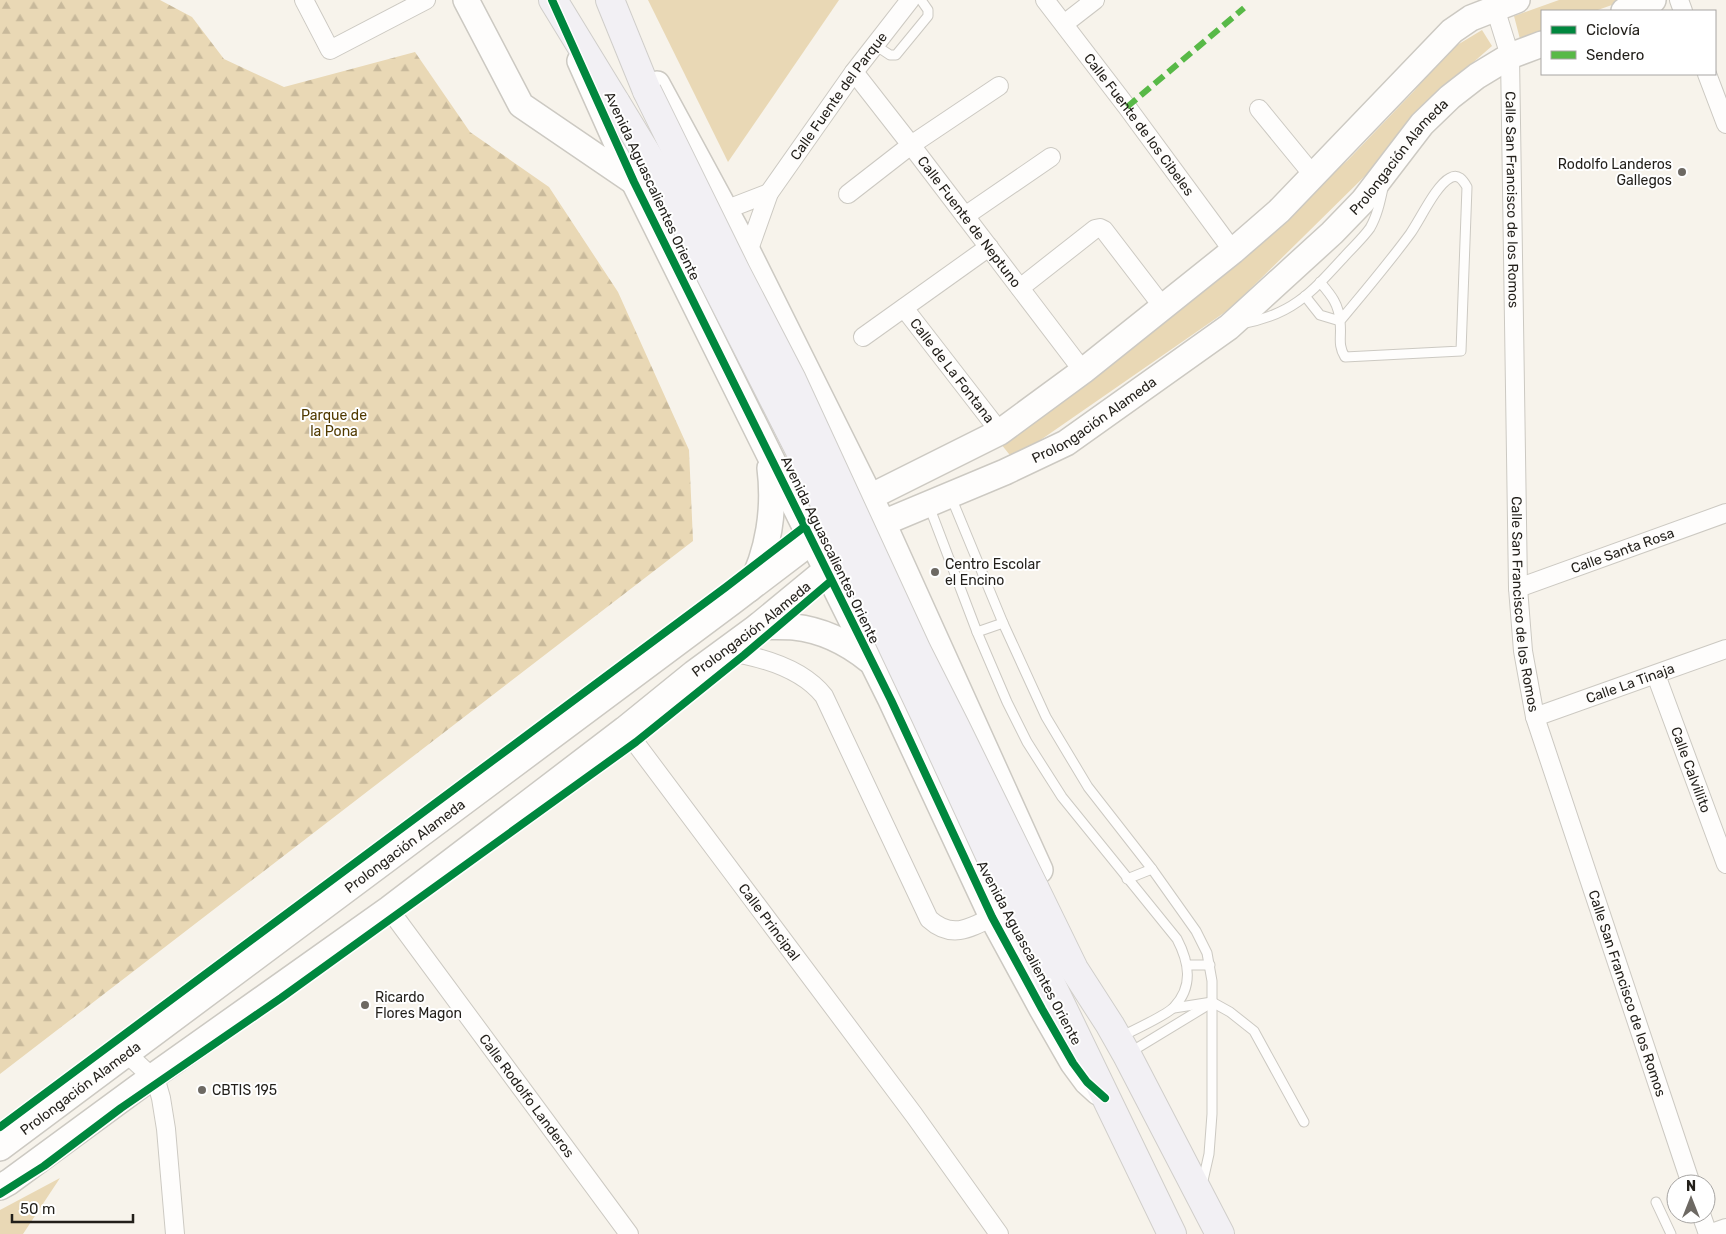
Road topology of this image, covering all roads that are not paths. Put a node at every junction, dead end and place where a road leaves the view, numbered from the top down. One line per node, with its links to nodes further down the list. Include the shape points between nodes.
1 (304, 0): 2 (street, via 330,50)
2 (426, 0)
3 (466, 0): 26 (main road, via 521,105)
4 (552, 0): 26 (main road, Avenida Aguascalientes Oriente); 67 (main road, Avenida Aguascalientes Oriente, bridge, via 662,179 796,444)
5 (611, 0): 29 (main road, Avenida Aguascalientes Oriente); 67 (main road, Avenida Aguascalientes Oriente, bridge, via 647,91 792,380 917,652 956,726)
6 (910, 0): 15 (street, Calle Fuente del Parque)
7 (921, 0): 15 (lane, via 928,16 896,55 890,55)
8 (1045, 0): 13 (street, Calle Fuente de los Cibeles)
9 (1095, 0): 13 (street)
10 (1653, 0): 12 (main road)
11 (1502, 3): 16 (street, Calle San Francisco de los Romos); 25 (main road, Prolongación Alameda, via 1452,30)
12 (1627, 10)
13 (1064, 24): 32 (street, Calle Fuente de los Cibeles)
14 (1541, 44): 16 (main road, Prolongación Alameda)
15 (875, 45): 17 (street, Calle Fuente del Parque)
16 (1510, 56): 24 (main road, Prolongación Alameda, via 1450,97 1422,124); 53 (street, Calle San Francisco de los Romos)
17 (854, 72): 22 (street, Calle Fuente de Neptuno); 27 (street, Calle Fuente del Parque)
18 (1707, 75): 21 (street)
19 (999, 86): 22 (street)
20 (1259, 109): 25 (street)
21 (1726, 124)
22 (912, 145): 28 (street); 30 (street, Calle Fuente de Neptuno)
23 (1051, 157): 30 (street)
24 (1386, 173): 34 (lane, via 1377,213 1369,229); 40 (main road, Prolongación Alameda, via 1332,233)
25 (1313, 175): 32 (main road, Prolongación Alameda, via 1279,211)
26 (634, 182): 45 (main road, Avenida Aguascalientes Oriente)
27 (769, 193): 29 (street); 33 (street, Calle Fuente del Parque)
28 (848, 194)
29 (725, 210): 33 (main road, Avenida Aguascalientes Oriente)
30 (965, 216): 31 (street, Calle Fuente de Neptuno)
31 (989, 247): 35 (street, Calle Fuente de Neptuno); 38 (street)
32 (1233, 251): 37 (main road, Prolongación Alameda)
33 (748, 252): 44 (main road, Avenida Aguascalientes Oriente)
34 (1320, 282): 36 (lane); 39 (lane, via 1335,299)
35 (1020, 288): 37 (street, via 1095,228 1100,228); 42 (street, Calle Fuente de Neptuno)
36 (1305, 296): 39 (lane, via 1320,315); 40 (lane, via 1284,311 1256,322)
37 (1163, 307): 42 (main road, Prolongación Alameda)
38 (904, 308): 41 (street); 43 (street, Calle de La Fontana)
39 (1340, 321): 39 (lane, via 1411,233 1444,182 1452,176 1463,180 1467,187 1462,351 1345,357 1340,349)
40 (1229, 327): 47 (main road, Prolongación Alameda, via 1066,443)
41 (863, 337)
42 (1083, 371): 43 (main road, Prolongación Alameda)
43 (1000, 432): 46 (main road, Prolongación Alameda)
44 (840, 436): 45 (main road, via 832,459 820,469 790,472); 46 (main road, Avenida Aguascalientes Oriente)
45 (773, 463): 50 (main road, Avenida Aguascalientes Oriente); 54 (main road, via 768,533)
46 (870, 497): 49 (main road, Avenida Aguascalientes Oriente); 50 (main road, Prolongación Alameda)
47 (940, 499): 49 (main road, Prolongación Alameda); 55 (lane); 57 (lane)
48 (1726, 513): 53 (street, Calle Santa Rosa)
49 (883, 523): 51 (main road, Avenida Aguascalientes Oriente); 52 (main road, Prolongación Alameda)
50 (811, 541): 52 (main road, Avenida Aguascalientes Oriente); 54 (main road, Prolongación Alameda)
51 (897, 556): 52 (main road, via 878,551 857,554); 73 (main road, Avenida Aguascalientes Oriente)
52 (828, 574): 56 (main road, Prolongación Alameda); 60 (main road, Avenida Aguascalientes Oriente)
53 (1518, 588): 62 (street, Calle San Francisco de los Romos, via 1523,651)
54 (749, 589): 74 (main road, Prolongación Alameda)
55 (1003, 623): 57 (lane); 65 (lane, via 1046,717 1088,787)
56 (758, 626): 59 (main road, Prolongación Alameda); 60 (main road, via 795,628 823,634)
57 (977, 632): 66 (lane, via 1027,742 1062,797)
58 (1726, 649): 61 (street, Calle La Tinaja)
59 (723, 651): 63 (main road, Prolongación Alameda); 67 (street, via 776,664 809,681 824,696 929,919 942,928 958,931 972,927)
60 (872, 662): 67 (main road, Avenida Aguascalientes Oriente, via 895,709)
61 (1656, 675): 62 (street, Calle La Tinaja); 64 (street, Calle Calvillito)
62 (1535, 717): 78 (street, Calle San Francisco de los Romos)
63 (626, 729): 68 (main road, Prolongación Alameda); 85 (street, Calle Principal)
64 (1726, 864)
65 (1152, 869): 66 (lane); 70 (lane, via 1202,942)
66 (1127, 878): 69 (lane, via 1176,939)
67 (1012, 900): 73 (main road, Avenida Aguascalientes Oriente, via 1074,969); 86 (main road, Avenida Aguascalientes Oriente)
68 (389, 909): 75 (main road, Prolongación Alameda); 84 (street, Calle Rodolfo Landeros)
69 (1188, 965): 70 (lane); 72 (lane, via 1185,992)
70 (1210, 965): 71 (lane)
71 (1212, 1002): 72 (lane); 73 (lane); 76 (lane, via 1254,1032); 80 (lane, via 1212,1114 1209,1154)
72 (1174, 1008): 73 (lane)
73 (1118, 1039): 80 (main road, Avenida Aguascalientes Oriente)
74 (126, 1053): 75 (street); 77 (main road, Prolongación Alameda)
75 (152, 1077): 79 (main road, Prolongación Alameda); 83 (street, via 164,1112)
76 (1304, 1122)
77 (0, 1148)
78 (1688, 1174)
79 (0, 1187)
80 (1200, 1195): 87 (main road, Avenida Aguascalientes Oriente)
81 (1656, 1202): 88 (lane)
82 (1726, 1228): 89 (street)
83 (175, 1234)
84 (629, 1234)
85 (999, 1234)
86 (1172, 1234)
87 (1220, 1234)
88 (1671, 1234)
89 (1709, 1234)

